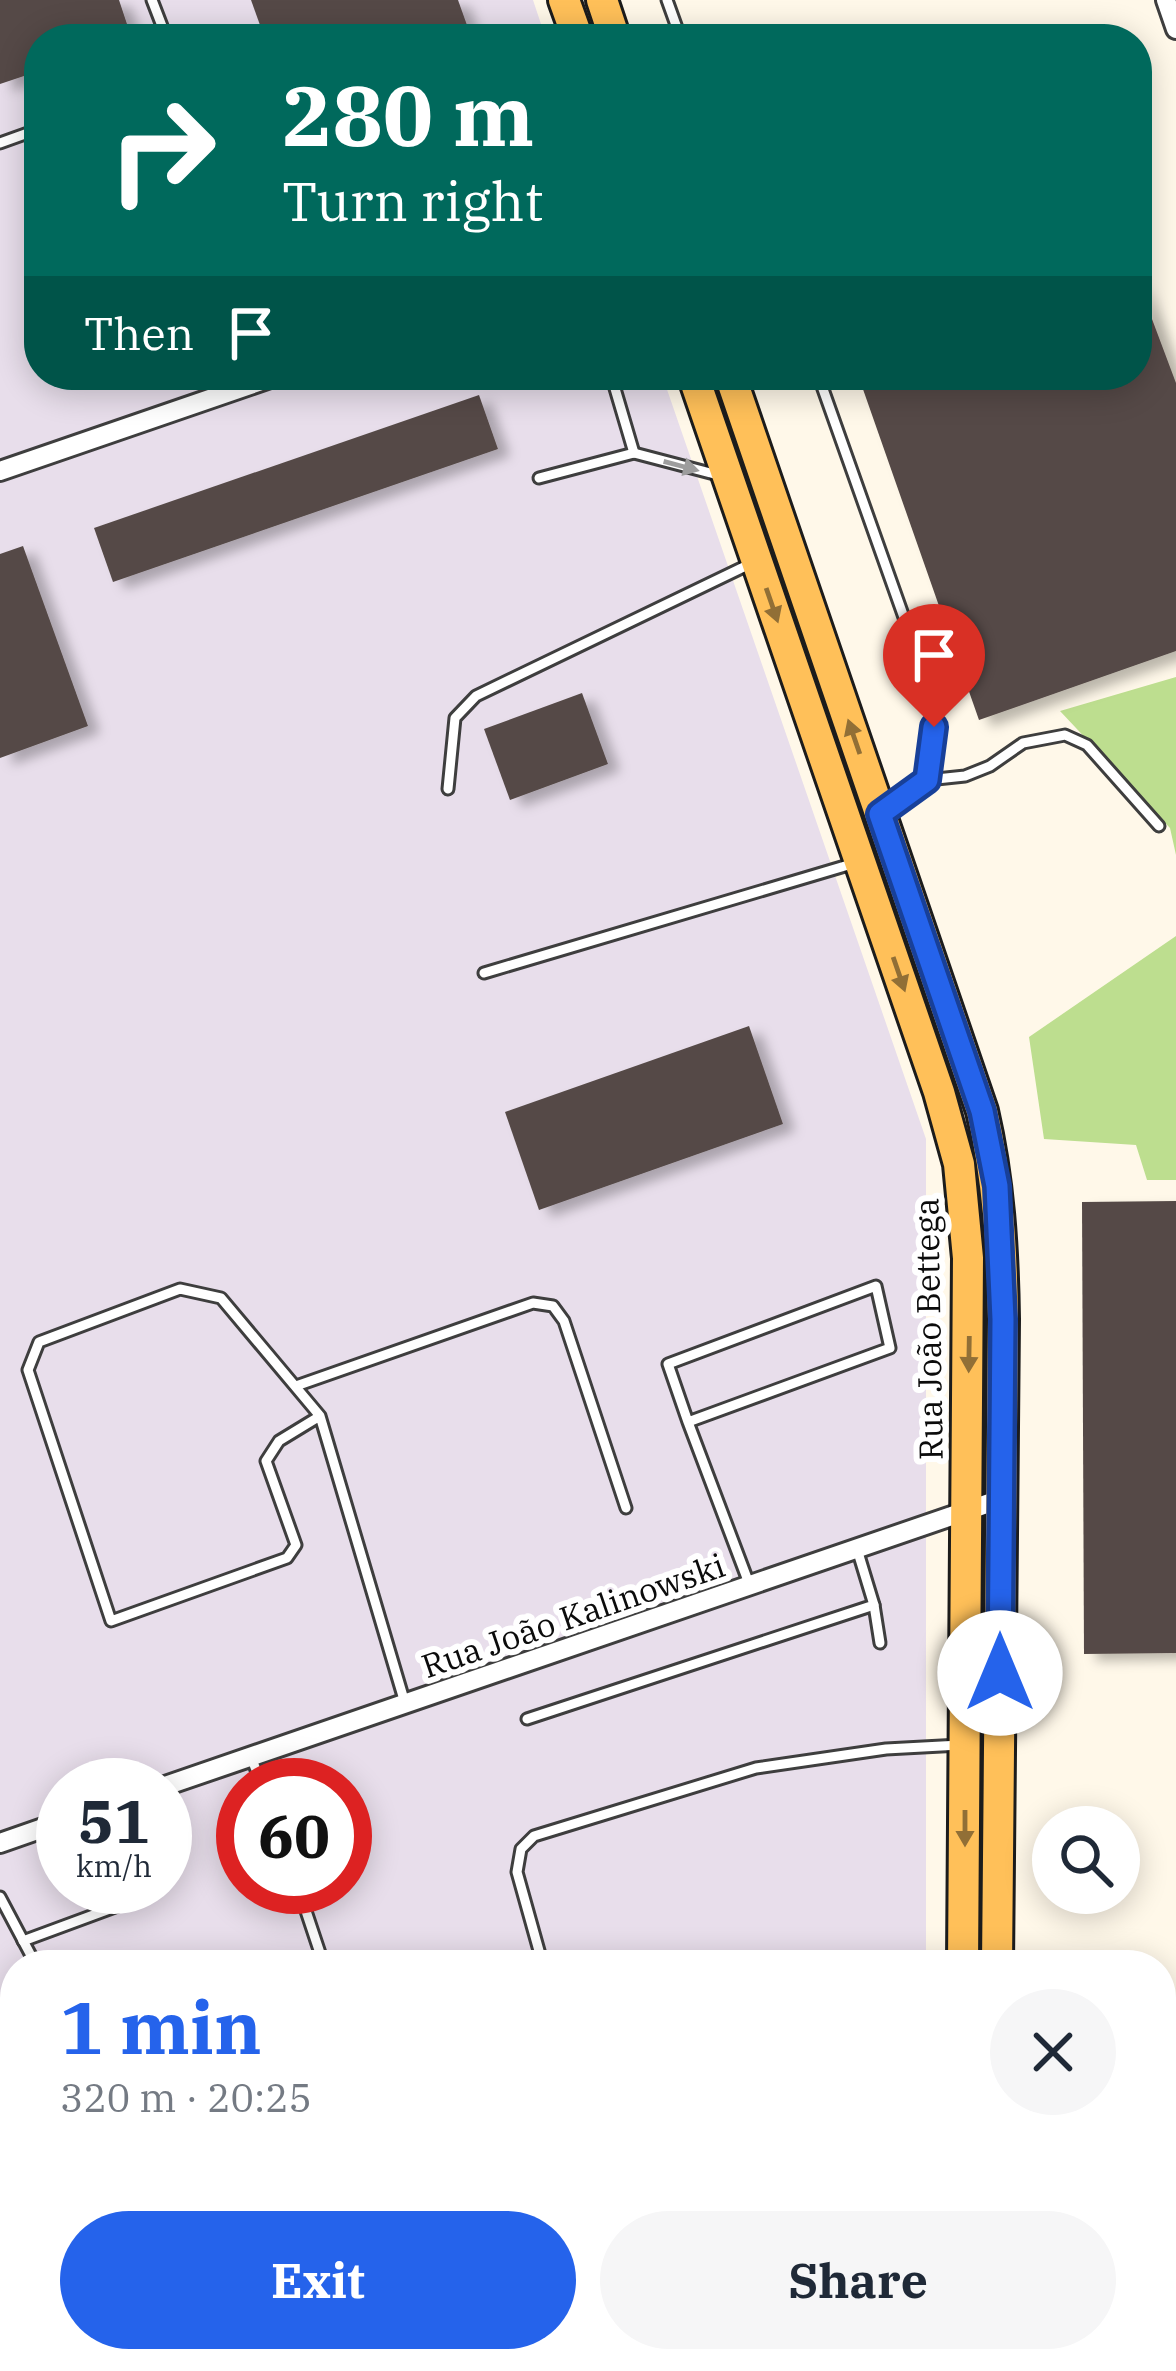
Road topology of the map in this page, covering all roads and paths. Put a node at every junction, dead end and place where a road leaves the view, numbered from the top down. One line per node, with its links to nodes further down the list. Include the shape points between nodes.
1 (1166, 0): 2 (street)
2 (1176, 29)
3 (215, 390): 9 (street)
4 (615, 390): 8 (lane)
5 (698, 390): 11 (main road, Rua João Bettega)
6 (735, 390): 15 (main road, one-way to 6)
7 (823, 390): 13 (lane, via 934,702)
8 (634, 453): 10 (lane); 11 (lane, one-way to 11)
9 (0, 471)
10 (539, 478)
11 (728, 478): 12 (main road, Rua João Bettega)
12 (757, 561): 14 (lane, via 476,696 455,718); 17 (main road, Rua João Bettega, one-way to 17)
13 (927, 780): 15 (lane); 16 (lane, via 965,776 1023,743 1065,735 1087,745)
14 (448, 789)
15 (880, 814): 22 (main road, via 991,1149 1002,1267)
16 (1159, 826)
17 (860, 862): 18 (lane); 24 (main road, Rua João Bettega, one-way to 24, via 958,1164 969,1312)
18 (484, 973)
19 (296, 1386): 20 (lane); 20 (lane, via 221,1298 180,1289 39,1342 28,1370 111,1621 287,1558 296,1545 266,1461 279,1441); 23 (lane, via 533,1304 553,1306)
20 (320, 1416): 29 (lane)
21 (688, 1422): 21 (lane, via 668,1364 875,1286 890,1348); 26 (lane)
22 (1001, 1499): 24 (street, Rua João Kalinowski); 44 (main road)
23 (626, 1508)
24 (967, 1511): 25 (street, Rua João Kalinowski); 31 (main road, Rua João Bettega)
25 (856, 1549): 26 (street, Rua João Kalinowski); 27 (lane)
26 (750, 1586): 29 (street, Rua João Kalinowski)
27 (874, 1605): 28 (lane); 30 (lane)
28 (880, 1643)
29 (405, 1704): 32 (street, Rua João Kalinowski)
30 (527, 1719)
31 (965, 1744): 42 (lane, via 756,1768 534,1836 521,1849 517,1871); 43 (main road, Rua João Bettega, one-way to 43)
32 (251, 1756): 33 (street, Rua João Kalinowski)
33 (192, 1777)
34 (36, 1830): 35 (street)
35 (0, 1843)
36 (0, 1897): 39 (lane)
37 (96, 1914): 39 (lane)
38 (307, 1914): 41 (lane)
39 (23, 1941): 40 (lane)
40 (28, 1950)
41 (319, 1950)
42 (539, 1950)
43 (963, 1950)
44 (997, 1950)

